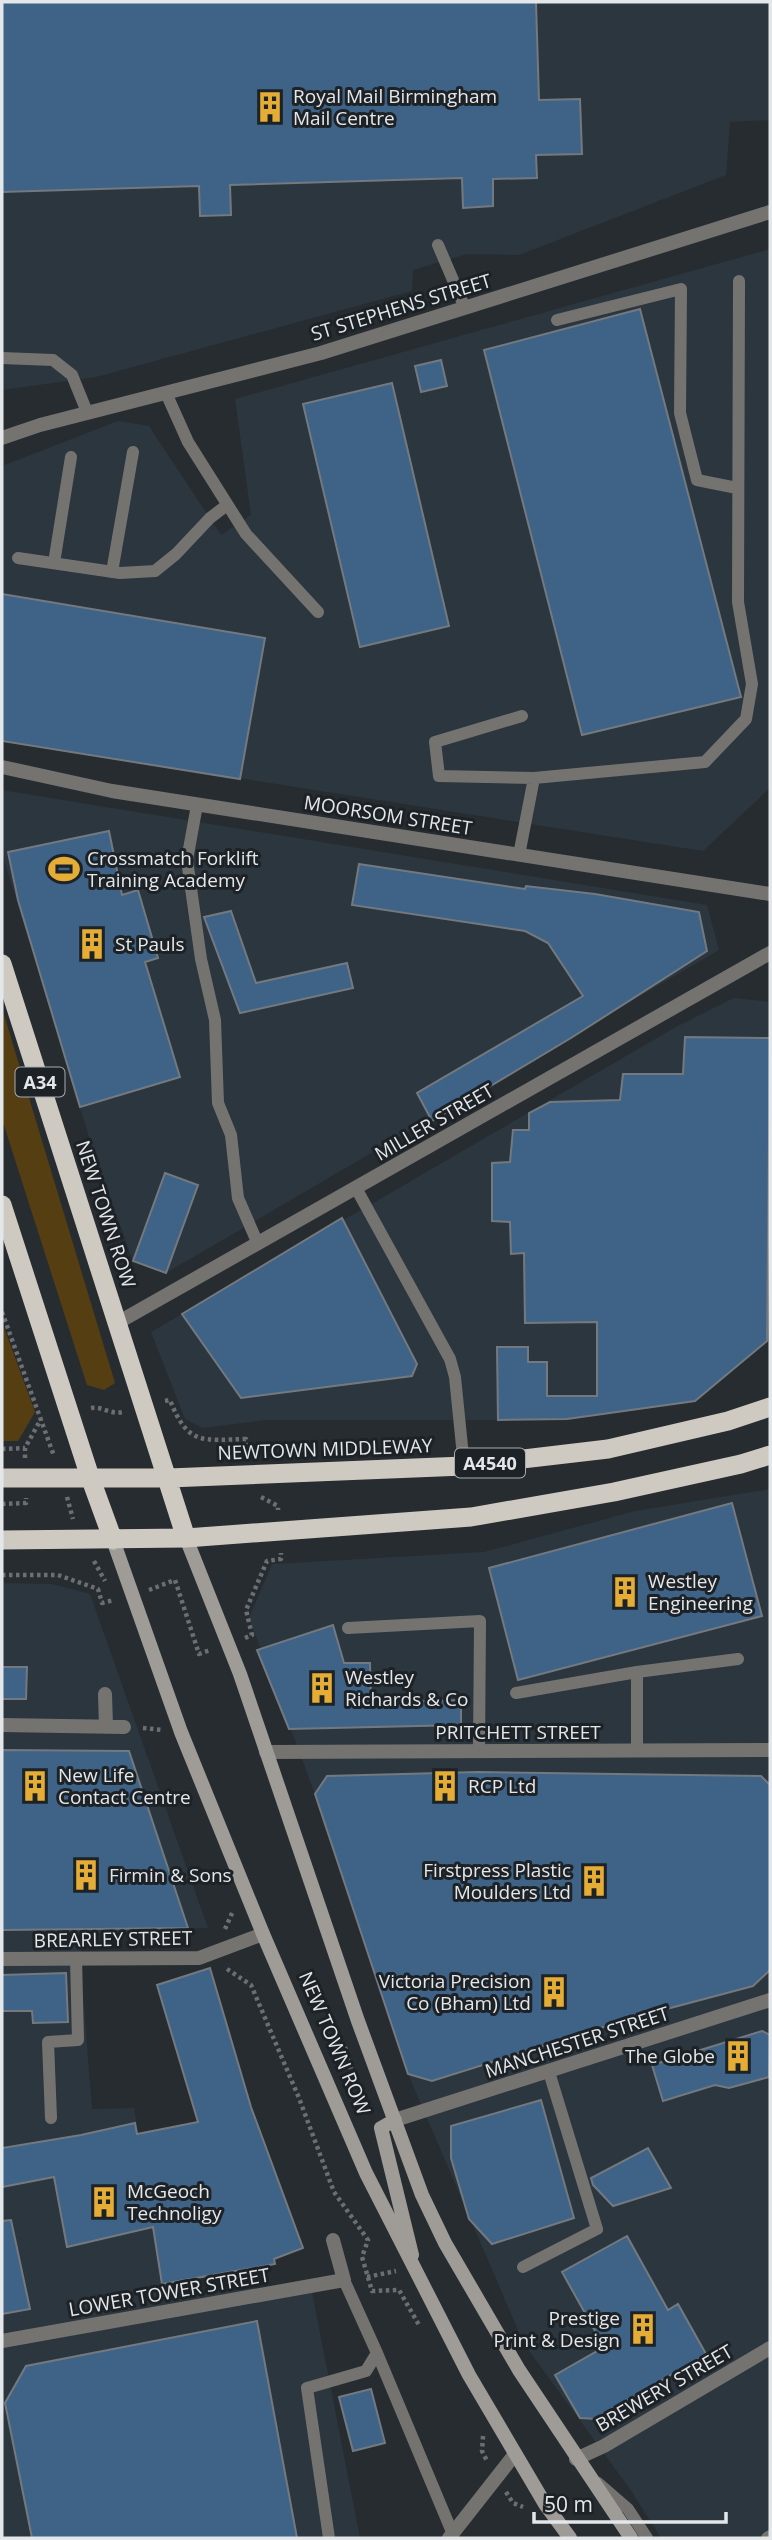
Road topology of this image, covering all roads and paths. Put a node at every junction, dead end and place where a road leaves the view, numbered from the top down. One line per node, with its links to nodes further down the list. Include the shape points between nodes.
1 (770, 212): 4 (street, ST STEPHENS STREET)
2 (438, 245): 4 (lane)
3 (739, 281): 14 (lane)
4 (465, 308): 7 (street, ST STEPHENS STREET, via 321,353)
5 (557, 320): 14 (lane, via 681,289 680,413 697,480)
6 (2, 358): 8 (lane, via 53,360 72,375)
7 (166, 393): 8 (street, ST STEPHENS STREET); 15 (lane, via 188,442)
8 (87, 412): 9 (street, ST STEPHENS STREET)
9 (40, 425): 10 (street, ST STEPHENS STREET); 11 (street, ST STEPHENS STREET)
10 (2, 426)
11 (2, 438)
12 (132, 452): 18 (lane)
13 (71, 457): 17 (lane)
14 (737, 488): 22 (lane, via 738,602 752,684 746,719 705,762)
15 (227, 505): 18 (lane, via 155,571); 19 (lane, via 246,534)
16 (18, 558): 17 (lane)
17 (54, 563): 18 (lane)
18 (113, 572)
19 (317, 612)
20 (522, 716): 22 (lane, via 435,742 439,776)
21 (2, 767): 23 (street, MOORSOM STREET)
22 (534, 778): 24 (lane)
23 (197, 805): 24 (street, MOORSOM STREET); 30 (lane, via 187,860 215,1020 218,1102 230,1135 238,1198)
24 (519, 855): 25 (street, MOORSOM STREET)
25 (770, 894)
26 (770, 953): 28 (street, MILLER STREET)
27 (2, 964): 32 (highway, NEW TOWN ROW / A34)
28 (356, 1188): 30 (street, MILLER STREET); 40 (lane, via 456,1377)
29 (2, 1205): 35 (highway)
30 (258, 1244): 32 (street, MILLER STREET)
31 (2, 1312): 36 (path)
32 (117, 1323): 33 (highway, NEW TOWN ROW / A34)
33 (145, 1407): 35 (path, via 117,1414 95,1407); 37 (path, via 170,1400 179,1423 190,1434 206,1440); 43 (highway, NEW TOWN ROW / A34)
34 (770, 1407): 40 (highway, NEWTOWN MIDDLEWAY / A4540, via 608,1449)
35 (69, 1412): 36 (path); 41 (highway)
36 (40, 1420): 38 (path, via 25,1448)
37 (246, 1439)
38 (2, 1449)
39 (770, 1455): 44 (highway, via 614,1492 471,1517)
40 (464, 1466): 43 (highway, NEWTOWN MIDDLEWAY / A4540)
41 (90, 1477): 42 (highway, A4540); 43 (highway, A4540); 46 (highway)
42 (2, 1478)
43 (169, 1478): 44 (highway, A34)
44 (186, 1538): 46 (highway); 51 (main road, NEW TOWN ROW)
45 (2, 1540): 46 (highway)
46 (113, 1540): 49 (main road, NEW TOWN ROW)
47 (281, 1559): 51 (path, via 267,1561 246,1609 252,1635)
48 (2, 1575): 49 (path, via 58,1575 98,1589 102,1603)
49 (133, 1595): 51 (path, via 175,1580 199,1654); 59 (main road, NEW TOWN ROW)
50 (348, 1628): 62 (lane, via 480,1621)
51 (229, 1644): 63 (main road, NEW TOWN ROW)
52 (738, 1659): 53 (lane)
53 (637, 1672): 55 (lane); 60 (lane)
54 (105, 1693): 57 (street)
55 (516, 1693)
56 (2, 1725): 57 (street)
57 (106, 1726): 58 (street)
58 (124, 1727): 59 (path)
59 (181, 1732): 64 (main road, NEW TOWN ROW)
60 (638, 1750): 61 (street, PRITCHETT STREET); 62 (street, PRITCHETT STREET)
61 (770, 1750)
62 (479, 1751): 63 (street, PRITCHETT STREET)
63 (266, 1752): 68 (main road, NEW TOWN ROW)
64 (263, 1934): 65 (street, BREARLEY STREET, via 198,1958); 70 (main road, NEW TOWN ROW)
65 (76, 1958): 66 (street, BREARLEY STREET); 71 (lane, via 78,2040 48,2042)
66 (2, 1959)
67 (770, 2000): 69 (street, MANCHESTER STREET)
68 (365, 2039): 70 (path, via 344,2049 356,2083); 72 (main road, NEW TOWN ROW)
69 (549, 2072): 72 (street, MANCHESTER STREET); 75 (lane, via 597,2229)
70 (335, 2096): 74 (main road, NEW TOWN ROW, via 366,2173)
71 (51, 2118)
72 (395, 2120): 74 (main road, via 381,2128); 81 (main road, NEW TOWN ROW, via 445,2243)
73 (334, 2240): 76 (street)
74 (414, 2267): 76 (path); 80 (main road, NEW TOWN ROW)
75 (523, 2267)
76 (344, 2280): 77 (street, LOWER TOWER STREET); 79 (lane)
77 (2, 2341)
78 (770, 2348): 81 (street, BREWERY STREET, via 604,2446)
79 (377, 2353): 82 (lane); 83 (lane, via 366,2371 307,2388)
80 (515, 2454): 82 (street); 84 (main road, NEW TOWN ROW)
81 (580, 2465): 85 (main road, NEW TOWN ROW); 86 (lane, NEW TOWN ROW, via 628,2509)
82 (451, 2535)
83 (329, 2538)
84 (570, 2538)
85 (631, 2538)
86 (647, 2538)

